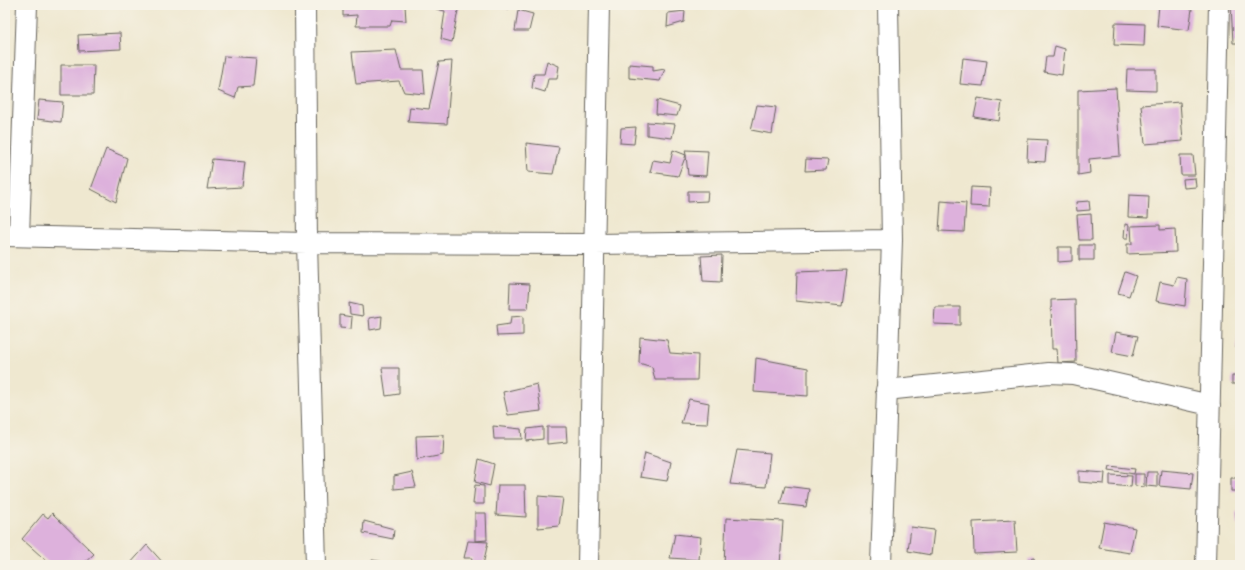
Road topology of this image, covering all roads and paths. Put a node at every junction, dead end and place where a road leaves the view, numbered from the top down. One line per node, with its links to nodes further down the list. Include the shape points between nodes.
1 (27, 5): 6 (street)
2 (304, 5): 8 (street)
3 (599, 5): 9 (street)
4 (888, 5): 7 (street)
5 (1219, 5): 13 (street)
6 (12, 236): 8 (street)
7 (892, 240): 9 (street); 10 (street)
8 (307, 243): 9 (street); 14 (street)
9 (595, 244): 15 (street)
10 (888, 367): 11 (street); 12 (street)
11 (918, 388): 12 (street); 13 (street, via 1049,373 1073,374)
12 (886, 390): 16 (street)
13 (1210, 405): 17 (street)
14 (316, 565)
15 (588, 565)
16 (881, 565)
17 (1206, 565)

